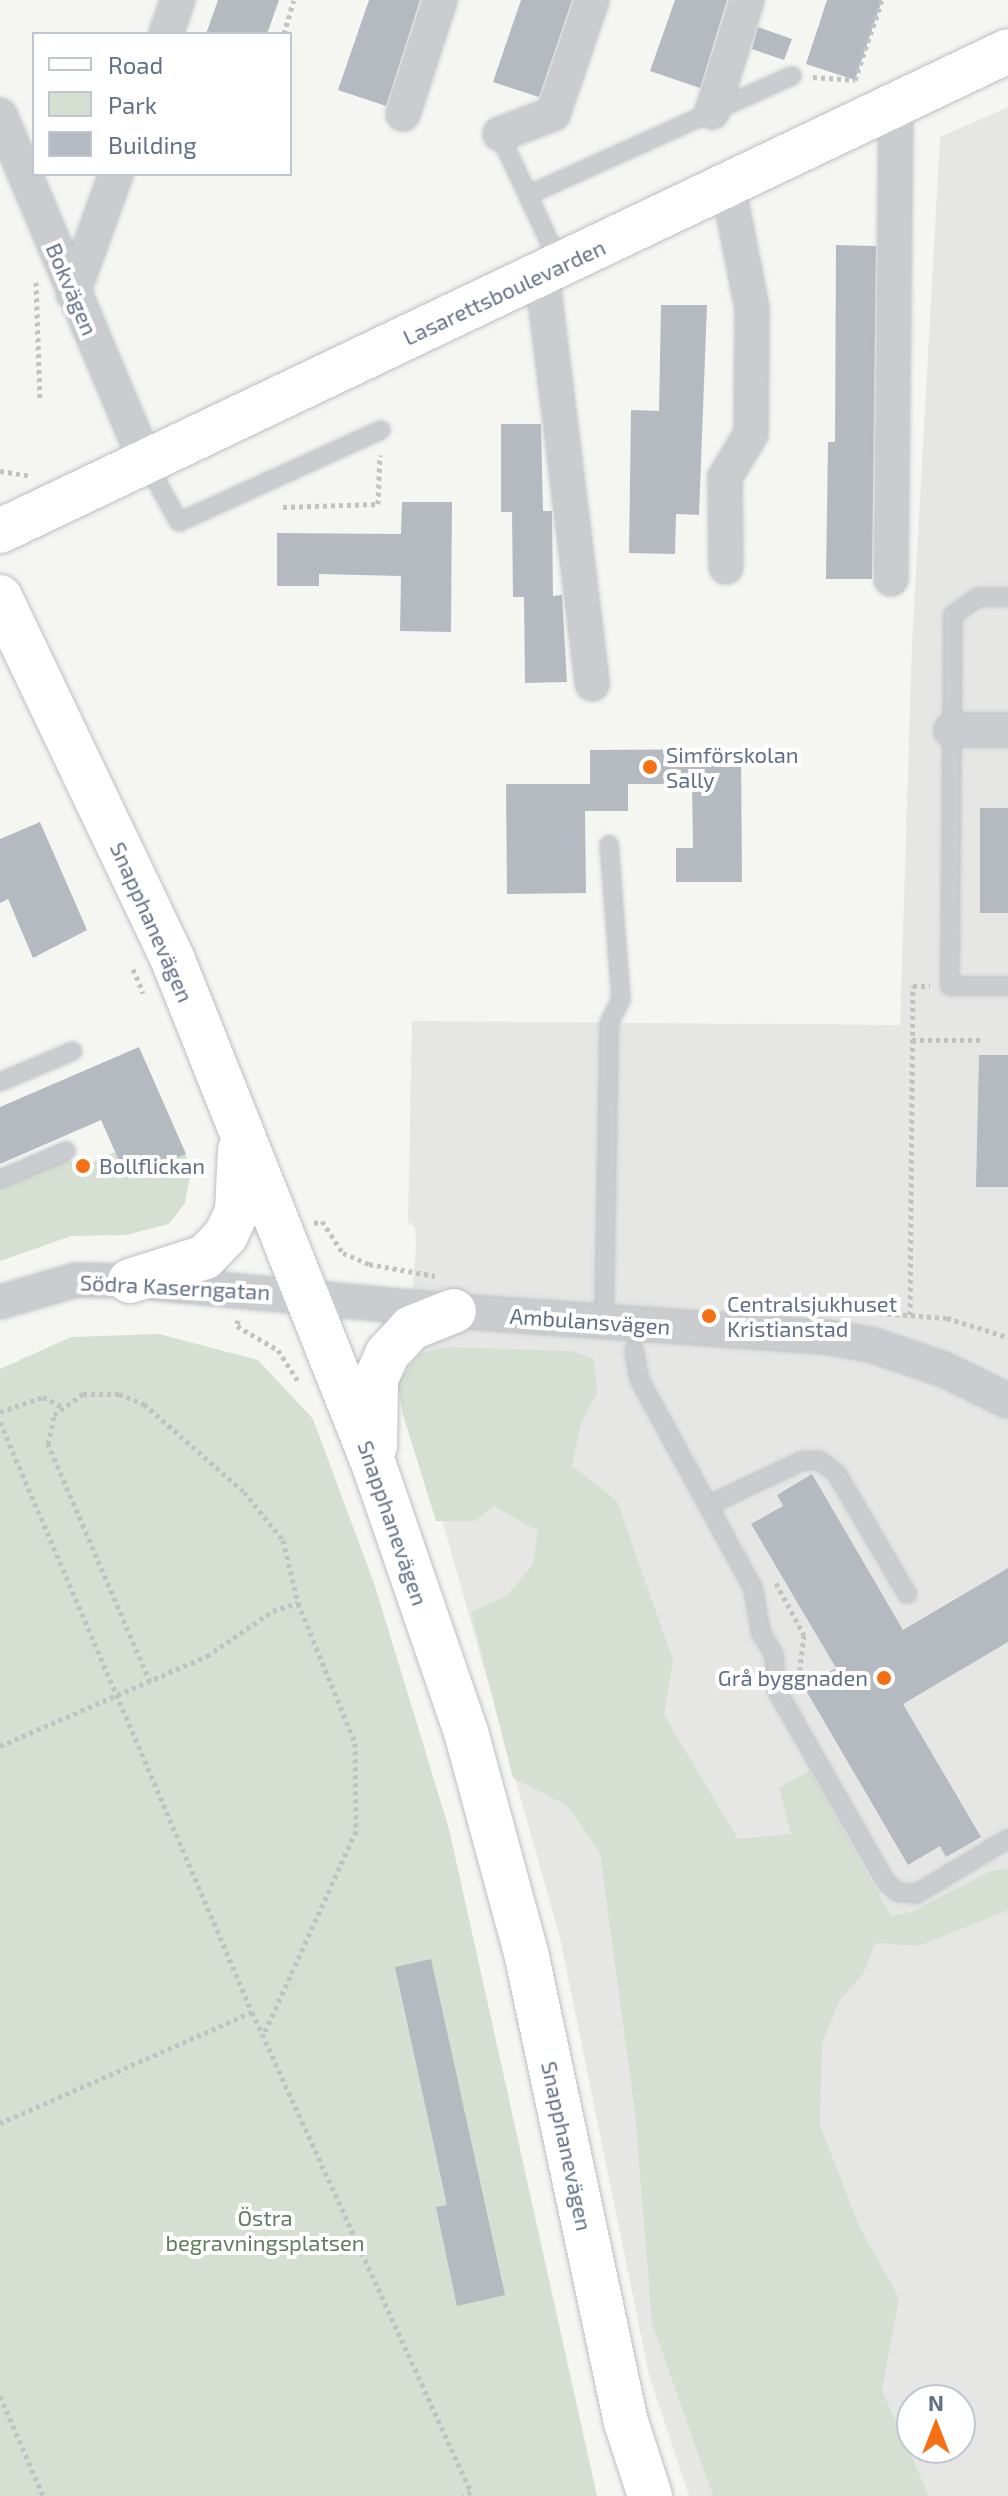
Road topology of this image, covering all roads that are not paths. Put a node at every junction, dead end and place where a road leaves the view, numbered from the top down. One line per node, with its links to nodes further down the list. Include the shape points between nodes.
1 (178, 0): 5 (street)
2 (440, 0): 10 (street)
3 (592, 0): 12 (street, via 553,114)
4 (747, 0): 9 (street)
5 (167, 32)
6 (1008, 51): 8 (main road, Lasarettsboulevarden)
7 (792, 76): 9 (lane)
8 (896, 105): 14 (main road, Lasarettsboulevarden); 22 (street)
9 (712, 112): 15 (lane)
10 (403, 114)
11 (0, 115): 17 (street, Bokvägen)
12 (497, 127): 15 (lane)
13 (115, 176): 17 (street)
14 (728, 186): 16 (main road, Lasarettsboulevarden); 21 (street, via 752,324 751,434 725,477)
15 (528, 195): 16 (lane)
16 (551, 270): 19 (main road, Lasarettsboulevarden); 25 (street)
17 (73, 293): 19 (street, Bokvägen)
18 (381, 430): 19 (lane, via 179,522)
19 (146, 462): 20 (main road, Lasarettsboulevarden)
20 (0, 531)
21 (726, 567)
22 (891, 579)
23 (0, 597): 32 (main road, Snapphanevägen, via 173,960)
24 (1008, 597): 26 (lane, via 978,597 953,615)
25 (592, 684)
26 (951, 730): 27 (street); 29 (lane, via 950,986)
27 (1008, 730)
28 (609, 844): 39 (lane, via 621,999 609,1023)
29 (1008, 986)
30 (73, 1051): 31 (lane)
31 (0, 1082)
32 (240, 1132): 35 (main road, via 240,1192 226,1235 205,1257); 36 (main road, Snapphanevägen)
33 (66, 1151): 34 (lane)
34 (0, 1179)
35 (130, 1281): 36 (street, Södra Kaserngatan); 37 (street, Södra Kaserngatan, via 76,1280)
36 (306, 1294): 38 (street, Ambulansvägen); 42 (main road, Snapphanevägen)
37 (0, 1302)
38 (454, 1311): 39 (street, Ambulansvägen); 42 (main road, via 411,1328 387,1354 376,1379)
39 (604, 1321): 41 (street, Ambulansvägen, via 872,1345 943,1369)
40 (634, 1350): 43 (lane, via 639,1379)
41 (1008, 1401)
42 (374, 1465): 46 (main road, Snapphanevägen, via 466,1732 527,1957 626,2422)
43 (711, 1504): 44 (lane, via 802,1461 819,1460 837,1474); 45 (lane, via 753,1588 761,1633 774,1655 777,1691 886,1882 897,1892 916,1894)
44 (907, 1594)
45 (1008, 1839)
46 (650, 2496)

